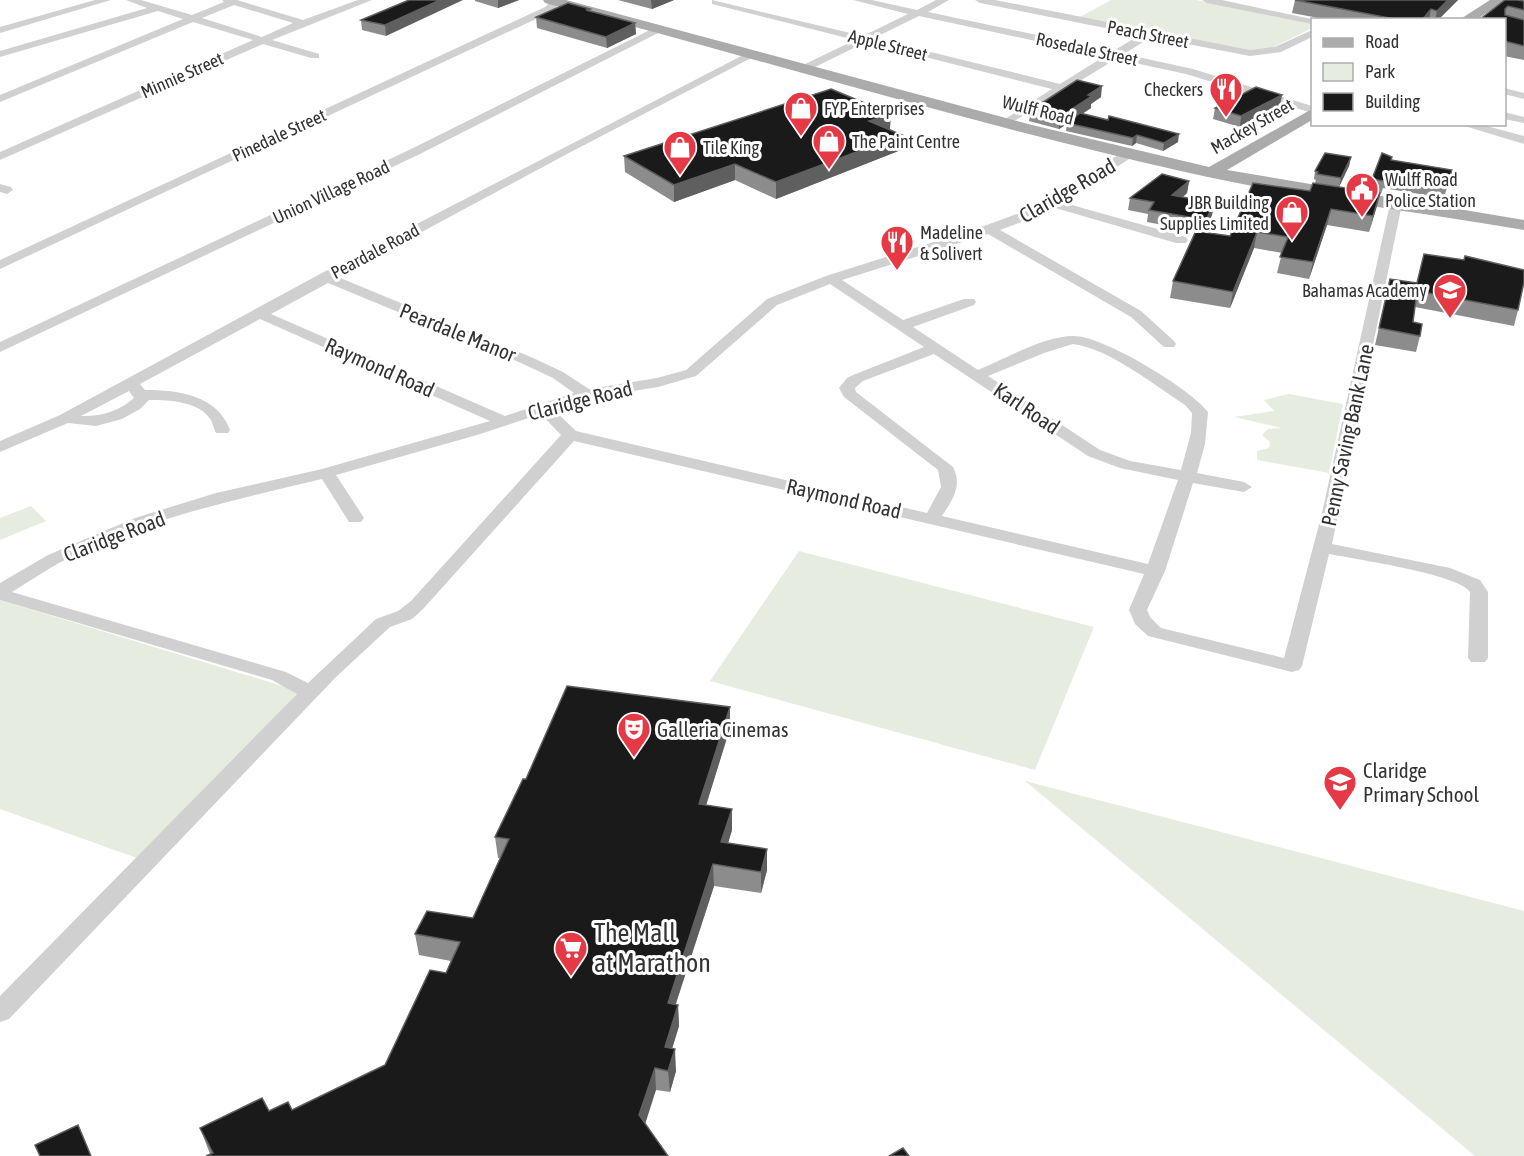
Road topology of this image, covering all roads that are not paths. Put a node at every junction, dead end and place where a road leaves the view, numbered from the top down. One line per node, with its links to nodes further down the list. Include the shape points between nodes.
1 (106, 0): 19 (street)
2 (131, 0): 12 (street)
3 (367, 0): 17 (street, Minnie Street)
4 (555, 0): 18 (main road, Wulff Road); 48 (street, Pinedale Street, via 549,9)
5 (858, 0): 13 (street, Rosedale Street)
6 (944, 0): 13 (street)
7 (980, 0): 21 (street, Peach Street)
8 (1207, 0): 16 (street)
9 (1499, 0): 14 (main road)
10 (230, 1): 15 (street); 17 (street)
11 (716, 2): 22 (street, Apple Street)
12 (159, 8): 15 (street); 24 (street)
13 (916, 14): 22 (street); 26 (street, Rosedale Street)
14 (1473, 18)
15 (192, 19): 23 (street); 32 (street)
16 (1311, 21)
17 (302, 23): 23 (street, Minnie Street)
18 (658, 29): 25 (main road, Wulff Road); 55 (street, Union Village Road, via 550,87)
19 (0, 30)
20 (1311, 33): 21 (street, Peach Street, via 1277,50 1257,53)
21 (1148, 34): 26 (street)
22 (864, 39): 28 (street); 29 (street, Apple Street)
23 (263, 40): 27 (street); 41 (street, Minnie Street)
24 (0, 54)
25 (751, 54): 28 (main road, Wulff Road); 49 (street, Peardale Road)
26 (1114, 55): 29 (street); 33 (street, Rosedale Street, via 1189,71)
27 (315, 56)
28 (805, 68): 37 (main road, Wulff Road)
29 (1061, 88): 37 (street)
30 (1506, 92): 31 (street)
31 (1524, 96)
32 (0, 99)
33 (1311, 112)
34 (1311, 113): 42 (main road, Mackey Street)
35 (1506, 116): 36 (street)
36 (1524, 120)
37 (1006, 123): 40 (main road, Wulff Road)
38 (1471, 126): 39 (street)
39 (1524, 140)
40 (1130, 153): 42 (main road, Wulff Road); 43 (street, Claridge Road)
41 (0, 156)
42 (1212, 172): 44 (main road, Wulff Road)
43 (1052, 203): 46 (street, Claridge Road); 47 (street)
44 (1396, 204): 45 (main road, Wulff Road); 72 (street, Penny Saving Bank Lane)
45 (1524, 225)
46 (989, 230): 50 (street, Claridge Road); 54 (street, via 1136,314)
47 (1181, 240)
48 (0, 265)
49 (325, 277): 52 (street, Peardale Road); 59 (street, Peardale Manor, via 526,360)
50 (831, 279): 53 (street, Karl Road); 59 (street, Claridge Road, via 772,302 691,373)
51 (969, 302): 53 (street)
52 (258, 313): 58 (street, Peardale Road); 63 (street, Raymond Road)
53 (901, 326): 56 (street, Karl Road)
54 (1169, 344)
55 (0, 348)
56 (935, 348): 57 (street, Karl Road); 71 (street, via 858,378 847,388 950,474 949,490)
57 (978, 375): 68 (street, Karl Road, via 1094,453 1126,465); 68 (street, via 1063,342 1091,343 1200,412 1201,426)
58 (130, 383): 60 (street); 62 (street, Peardale Road)
59 (586, 394): 61 (street, Claridge Road)
60 (141, 395): 62 (street, via 139,402 103,420 79,422); 64 (street, via 171,396 199,404 221,422)
61 (543, 407): 63 (street, Claridge Road); 65 (street)
62 (66, 418): 66 (street, Peardale Road)
63 (502, 420): 67 (street, Claridge Road)
64 (222, 430)
65 (570, 435): 71 (street, Raymond Road); 76 (street, via 417,605 405,615 383,623)
66 (0, 447)
67 (326, 473): 70 (street); 74 (street, Claridge Road, via 222,497 141,522 54,559)
68 (1187, 476): 69 (street, Karl Road); 73 (street)
69 (1244, 487)
70 (355, 518)
71 (932, 518): 73 (street, Raymond Road)
72 (1322, 547): 73 (street, Penny Saving Bank Lane, via 1292,666 1155,632 1138,610); 75 (street, via 1450,573 1474,584 1479,592)
73 (1156, 571)
74 (0, 592): 77 (street)
75 (1478, 658)
76 (329, 673): 77 (street); 78 (street)
77 (279, 676): 78 (street)
78 (311, 693): 79 (street)
79 (0, 1012)

